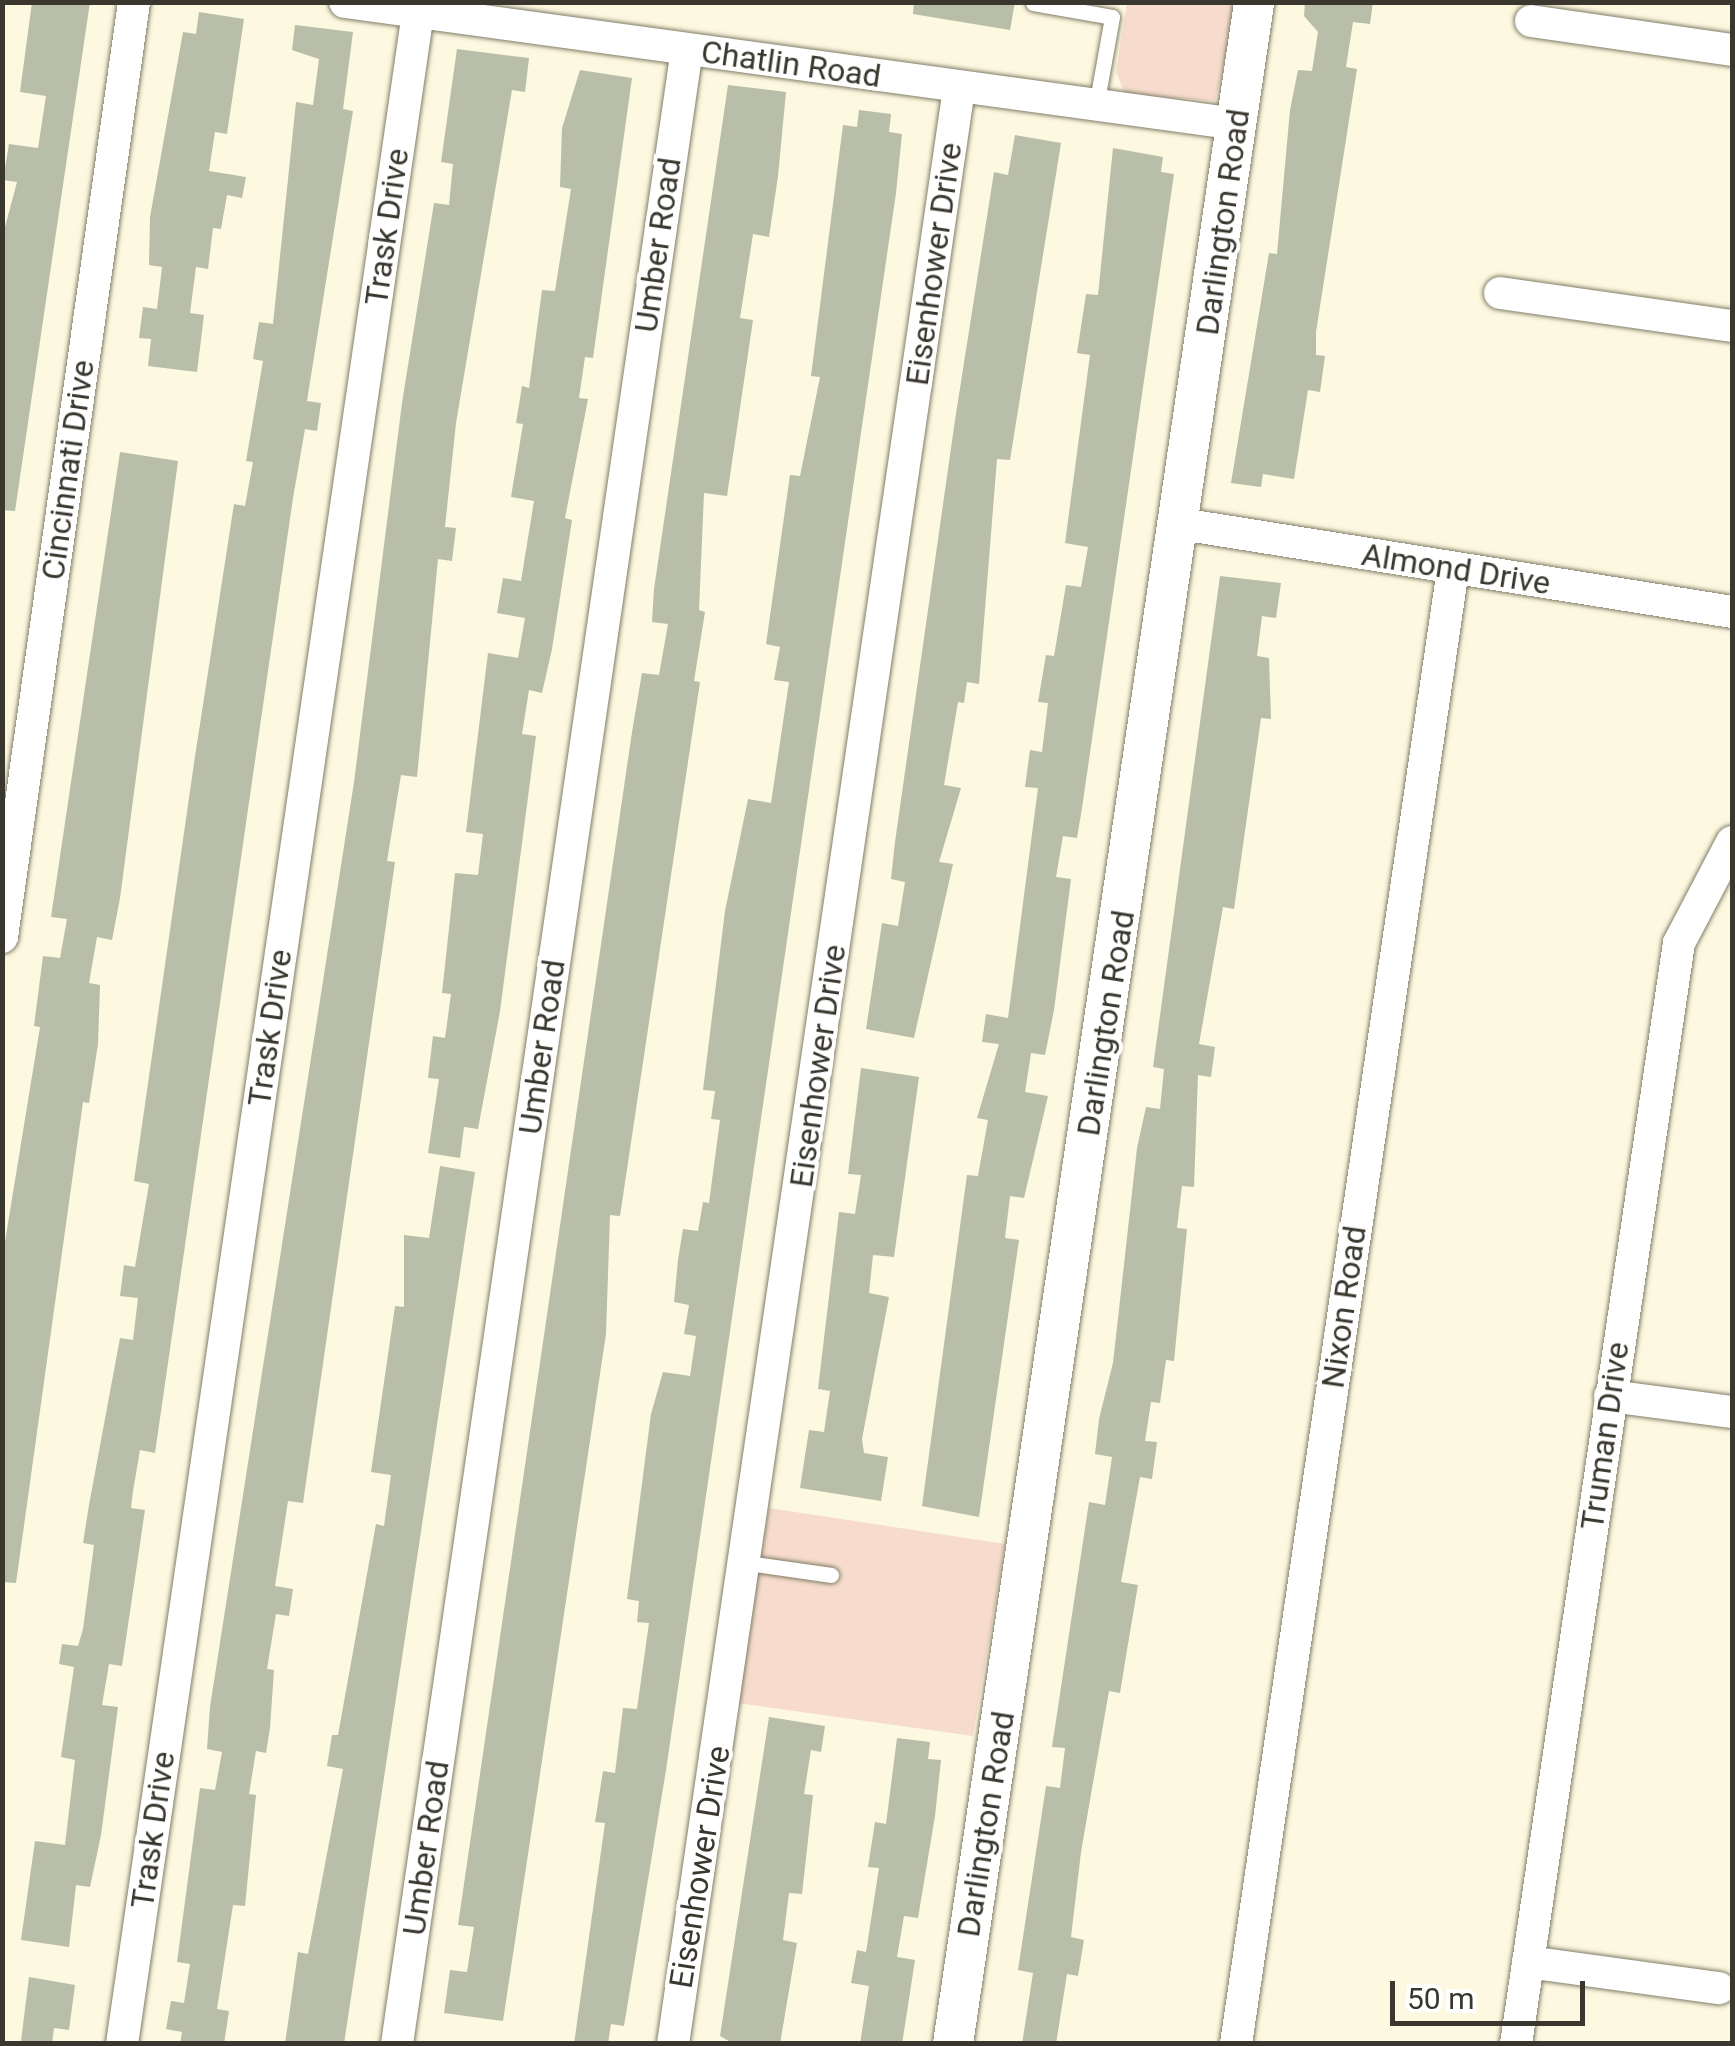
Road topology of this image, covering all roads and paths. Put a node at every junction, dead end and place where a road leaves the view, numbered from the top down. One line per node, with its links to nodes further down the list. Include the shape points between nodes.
1 (134, 2): 18 (street, Cincinnati Drive)
2 (1254, 2): 11 (street, Darlington Road)
3 (1032, 3): 10 (lane, via 1112,17)
4 (366, 4): 5 (street, Chatlin Road)
5 (418, 14): 7 (street, Chatlin Road); 25 (street, Trask Drive)
6 (1530, 21): 8 (street)
7 (687, 50): 9 (street, Chatlin Road); 26 (street, Umber Road)
8 (1732, 50)
9 (959, 88): 10 (street, Chatlin Road); 21 (street, Eisenhower Drive)
10 (1096, 106): 11 (street, Chatlin Road)
11 (1237, 124): 14 (street, Darlington Road)
12 (1500, 293): 13 (street)
13 (1732, 326)
14 (1180, 524): 15 (street, Almond Drive); 28 (street, Darlington Road)
15 (1452, 570): 16 (street, Almond Drive); 29 (street, Nixon Road)
16 (1732, 612)
17 (1732, 842): 19 (street, Truman Drive, via 1678,943)
18 (2, 937)
19 (1610, 1396): 20 (street); 23 (street, Truman Drive)
20 (1732, 1412)
21 (747, 1563): 22 (lane); 27 (street, Eisenhower Drive)
22 (832, 1575)
23 (1528, 1962): 24 (street); 30 (street, Truman Drive)
24 (1719, 1988)
25 (122, 2044)
26 (397, 2044)
27 (673, 2044)
28 (953, 2044)
29 (1236, 2044)
30 (1516, 2044)

